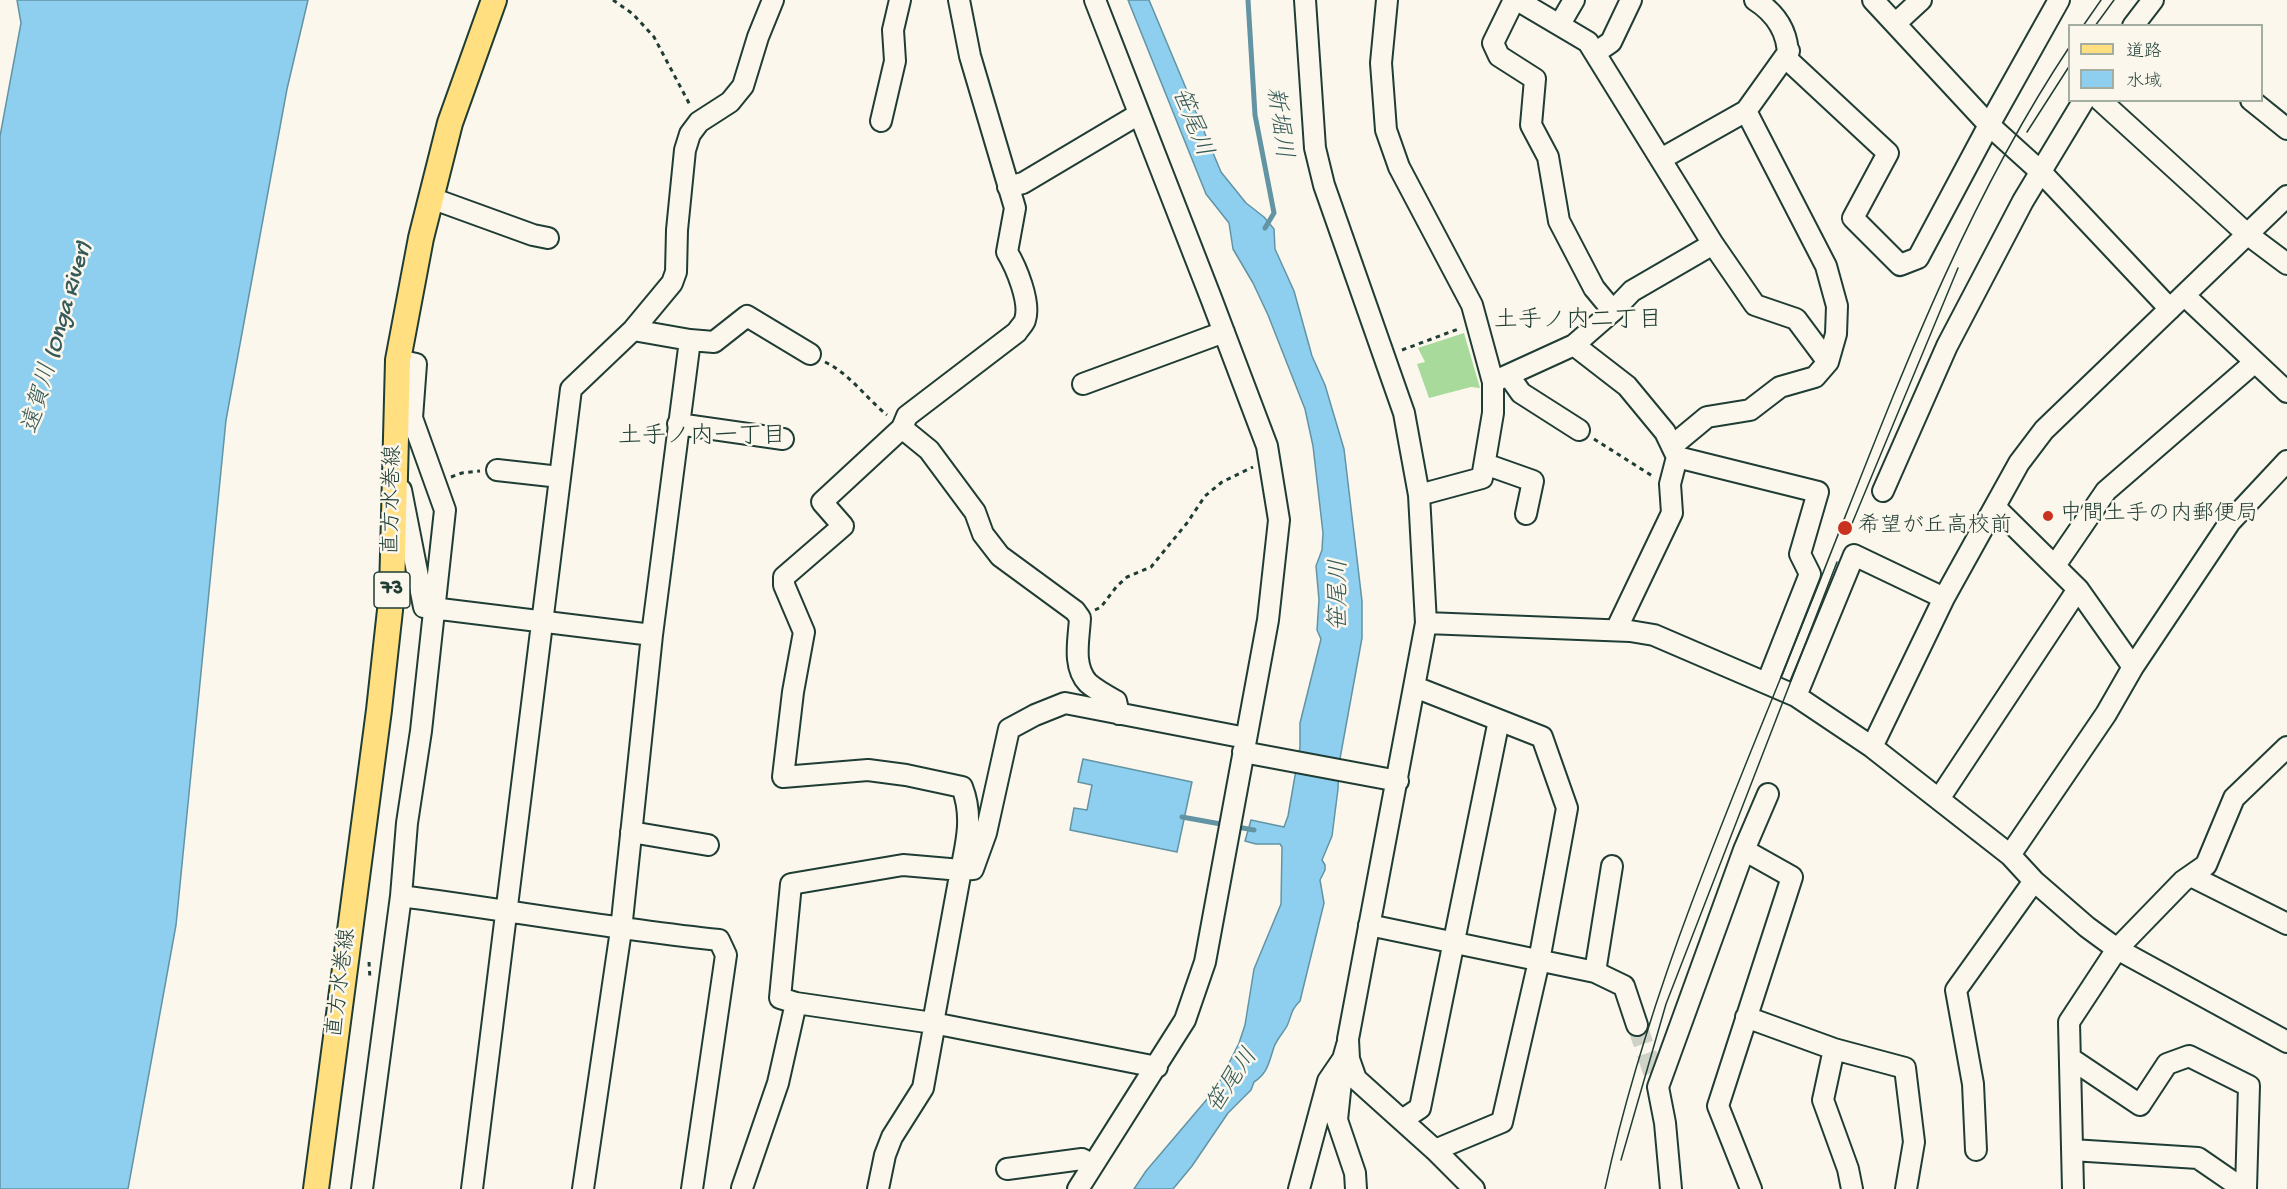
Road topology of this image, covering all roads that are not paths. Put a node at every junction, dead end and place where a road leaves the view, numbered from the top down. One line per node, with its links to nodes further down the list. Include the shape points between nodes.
1 (494, 0): 31 (main road, 直方水巻線 / 73, via 450,123)
2 (773, 0): 39 (street, via 743,86 730,102 699,122 690,134 685,150 676,272 672,283)
3 (900, 0): 24 (street, via 893,30 895,62)
4 (958, 0): 29 (street, via 969,56)
5 (1095, 0): 23 (street)
6 (1305, 0): 61 (street, via 1315,148 1324,185 1404,413)
7 (1387, 0): 47 (street, via 1381,63 1386,130 1399,167 1472,305)
8 (1516, 0): 16 (street); 38 (street, via 1493,44 1499,56 1535,79 1531,125 1548,157 1559,221 1594,288)
9 (1574, 0): 16 (street)
10 (1632, 0): 18 (street, via 1611,42)
11 (1755, 0): 17 (street, via 1770,10 1783,29)
12 (1873, 0): 15 (street)
13 (1921, 0): 15 (street)
14 (2059, 0): 25 (street)
15 (1896, 23): 25 (street)
16 (1560, 24): 18 (street, via 1588,42)
17 (1789, 51): 22 (street); 25 (street, via 1788,60 1888,153 1853,218 1900,265 1918,258)
18 (1595, 53): 27 (street)
19 (2083, 102): 28 (street)
20 (2102, 102): 32 (street)
21 (2253, 102): 26 (street)
22 (1746, 111): 27 (street); 45 (street, via 1826,266 1837,306 1836,334)
23 (1139, 114): 29 (street, via 1023,183); 40 (street)
24 (881, 121)
25 (1989, 125): 28 (street)
26 (2287, 129)
27 (1661, 159): 34 (street)
28 (2041, 172): 37 (street); 60 (street, via 1947,346)
29 (1008, 187): 51 (street, via 1015,208 1007,252 1027,305 1025,321 1017,332 907,416)
30 (2287, 196): 32 (street)
31 (431, 198): 33 (street); 44 (main road, 直方水巻線 / 73)
32 (2247, 234): 35 (street); 36 (street)
33 (548, 238)
34 (1713, 244): 38 (street, via 1632,291); 45 (street, via 1755,305 1796,319)
35 (2287, 264)
36 (2184, 295): 37 (street); 46 (street)
37 (2170, 309): 62 (street, via 2044,430 2019,463)
38 (1613, 311): 42 (street)
39 (633, 330): 41 (street); 59 (street, via 571,389)
40 (1224, 333): 48 (street); 78 (street, via 1267,446 1280,520 1268,620)
41 (690, 340): 43 (street, via 714,342 747,316); 50 (street)
42 (1574, 345): 47 (street); 54 (street, via 1627,386 1665,432)
43 (810, 354)
44 (398, 360): 55 (main road, 直方水巻線 / 73); 67 (street, via 416,364 412,418 445,510)
45 (1828, 362): 54 (street, via 1815,377 1780,387 1750,410 1707,417)
46 (2255, 362): 49 (street); 64 (street, via 2106,491)
47 (1501, 379): 52 (street); 57 (street)
48 (1083, 384)
49 (2287, 392)
50 (678, 424): 53 (street); 71 (street)
51 (902, 428): 76 (street, via 929,450 975,512 983,534 1000,556 1075,611 1080,618 1078,658 1082,674 1089,684 1116,701); 89 (street, via 822,502 843,526 784,577 804,632 783,777 868,770 962,787 969,829)
52 (1580, 430)
53 (783, 439)
54 (1675, 452): 70 (street, via 1671,513); 73 (street, via 1818,492 1800,554 1810,574)
55 (394, 458): 67 (street, via 424,607); 118 (main road, 直方水巻線 / 73, via 391,604)
56 (2287, 460): 72 (street, via 2230,522)
57 (1485, 464): 61 (street, via 1482,478); 63 (street, via 1533,481)
58 (497, 470): 59 (street)
59 (560, 477): 68 (street)
60 (1882, 491)
61 (1419, 495): 69 (street)
62 (1995, 507): 64 (street); 66 (street)
63 (1526, 514)
64 (2056, 564): 65 (street)
65 (2078, 589): 72 (street); 83 (street)
66 (1944, 598): 75 (street, via 1854,555); 79 (street)
67 (435, 609): 68 (street); 92 (street)
68 (544, 622): 71 (street); 93 (street)
69 (1426, 623): 70 (street); 74 (street)
70 (1616, 630): 73 (street, via 1654,635)
71 (652, 635): 84 (street)
72 (2133, 667): 87 (street, via 2106,714)
73 (1767, 683): 75 (street)
74 (1414, 687): 77 (street); 81 (street)
75 (1796, 696): 79 (street)
76 (1119, 714): 78 (street); 89 (street, via 1065,704 1009,729 986,833 973,869)
77 (1499, 720): 97 (street); 99 (street, via 1542,737 1567,808)
78 (1244, 745): 81 (street, via 1265,756); 110 (street, via 1205,962 1185,1020)
79 (1872, 747): 83 (street)
80 (2287, 747): 90 (street, via 2234,798 2206,865)
81 (1392, 780): 95 (street)
82 (1768, 794): 86 (street)
83 (1939, 799): 87 (street)
84 (631, 832): 85 (street); 96 (street)
85 (708, 845)
86 (1744, 850): 102 (street, via 1792,877); 128 (street, via 1658,1087)
87 (2010, 855): 91 (street)
88 (1612, 866): 100 (street)
89 (961, 870): 101 (street, via 903,866 791,884 780,998); 103 (street)
90 (2191, 876): 94 (street); 98 (street)
91 (2034, 881): 98 (street); 113 (street, via 1956,990 1973,1084)
92 (401, 896): 93 (street); 119 (street)
93 (508, 910): 96 (street); 120 (street)
94 (2287, 924)
95 (1369, 925): 97 (street); 105 (street)
96 (621, 930): 121 (street); 122 (street, via 719,940 726,955)
97 (1453, 943): 99 (street); 111 (street, via 1420,1108)
98 (2117, 949): 106 (street); 108 (street, via 2069,1022)
99 (1539, 961): 100 (street); 112 (street, via 1502,1122)
100 (1594, 972): 104 (street, via 1624,986)
101 (796, 1003): 103 (street); 117 (street, via 778,1083)
102 (1746, 1017): 107 (street); 129 (street, via 1718,1106)
103 (933, 1023): 110 (street); 123 (street, via 923,1088 892,1137)
104 (1636, 1025)
105 (1348, 1039): 109 (street); 111 (street, via 1356,1079)
106 (2287, 1042)
107 (1834, 1050): 130 (street, via 1823,1100); 131 (street, via 1905,1068 1914,1142)
108 (2070, 1058): 114 (street); 133 (street, via 2140,1105 2167,1064 2189,1056 2249,1086)
109 (1343, 1059): 125 (street, via 1328,1081); 126 (street, via 1337,1120 1355,1173)
110 (1156, 1067): 115 (street)
111 (1402, 1120): 112 (street)
112 (1435, 1150): 127 (street)
113 (1976, 1150)
114 (2072, 1150): 132 (street); 133 (street, via 2198,1158)
115 (1093, 1165): 116 (street, via 1082,1159); 124 (street)
116 (1007, 1169)
117 (742, 1188)
118 (316, 1189)
119 (363, 1189)
120 (472, 1189)
121 (583, 1189)
122 (692, 1189)
123 (878, 1189)
124 (1078, 1189)
125 (1299, 1189)
126 (1356, 1189)
127 (1474, 1189)
128 (1671, 1189)
129 (1751, 1189)
130 (1852, 1189)
131 (1906, 1189)
132 (2073, 1189)
133 (2244, 1189)

